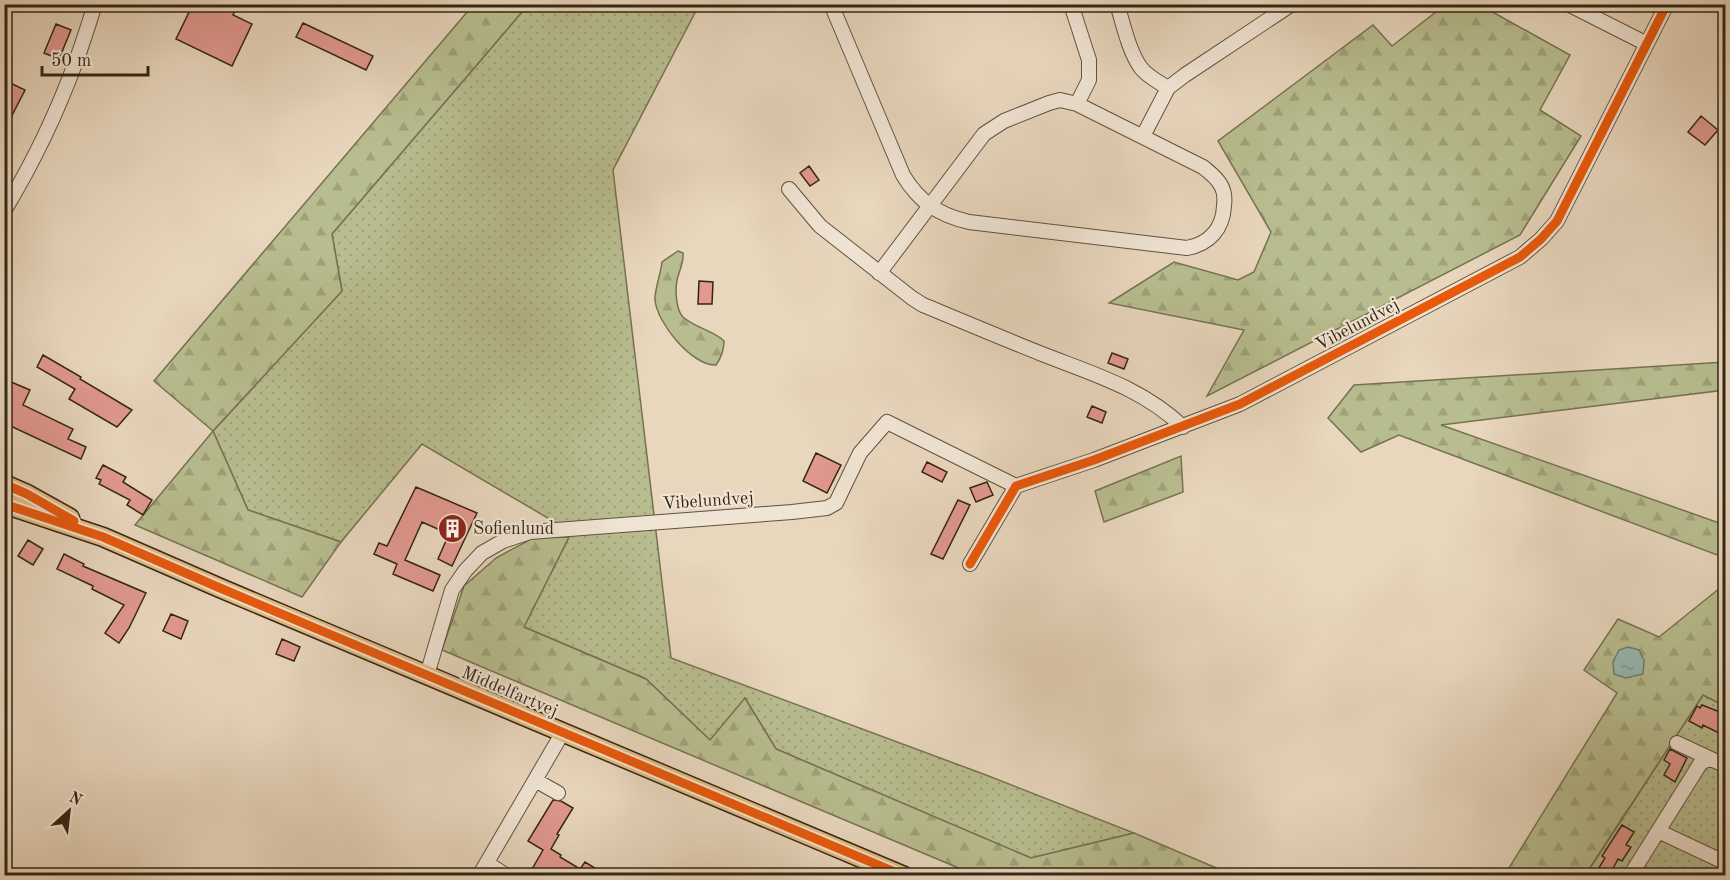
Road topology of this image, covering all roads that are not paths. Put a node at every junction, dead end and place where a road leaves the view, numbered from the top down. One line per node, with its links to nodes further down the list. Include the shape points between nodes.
1 (95, 4): 14 (street, via 50,125)
2 (831, 4): 13 (street, via 903,175 912,190)
3 (1071, 4): 10 (street, via 1089,60 1089,80)
4 (1117, 4): 9 (street, via 1141,67)
5 (1292, 4): 9 (street)
6 (1568, 4): 8 (street)
7 (1667, 4): 8 (street, Vibelundvej)
8 (1647, 44): 16 (street, Vibelundvej, via 1557,221 1520,257 1240,404)
9 (1168, 88): 11 (street)
10 (1077, 104): 11 (street); 13 (street, via 1060,100 1048,103 984,134)
11 (1143, 136): 13 (street, via 1203,167 1221,185 1224,218 1204,243 1187,248 969,222 951,218)
12 (789, 189): 15 (street, via 819,226)
13 (929, 205): 15 (street)
14 (4, 211)
15 (879, 273): 16 (street, via 923,304 1126,387 1158,405)
16 (1183, 427): 18 (street, Vibelundvej)
17 (4, 484): 20 (main road, Middelfartvej)
18 (1016, 486): 21 (street); 22 (street, Vibelundvej, via 887,422 860,453 836,502 827,508 530,532 502,541 482,553 452,590)
19 (4, 504): 20 (main road, Middelfartvej)
20 (103, 537): 22 (main road, Middelfartvej)
21 (970, 564)
22 (428, 675): 23 (main road, Middelfartvej)
23 (563, 732): 26 (street); 32 (main road, Middelfartvej)
24 (1677, 743): 25 (street)
25 (1719, 763): 28 (street, via 1706,760 1700,764)
26 (535, 780): 27 (street); 30 (street)
27 (558, 793)
28 (1658, 831): 29 (street); 33 (street)
29 (1725, 863)
30 (483, 869): 31 (street)
31 (507, 876)
32 (904, 876)
33 (1630, 876)

